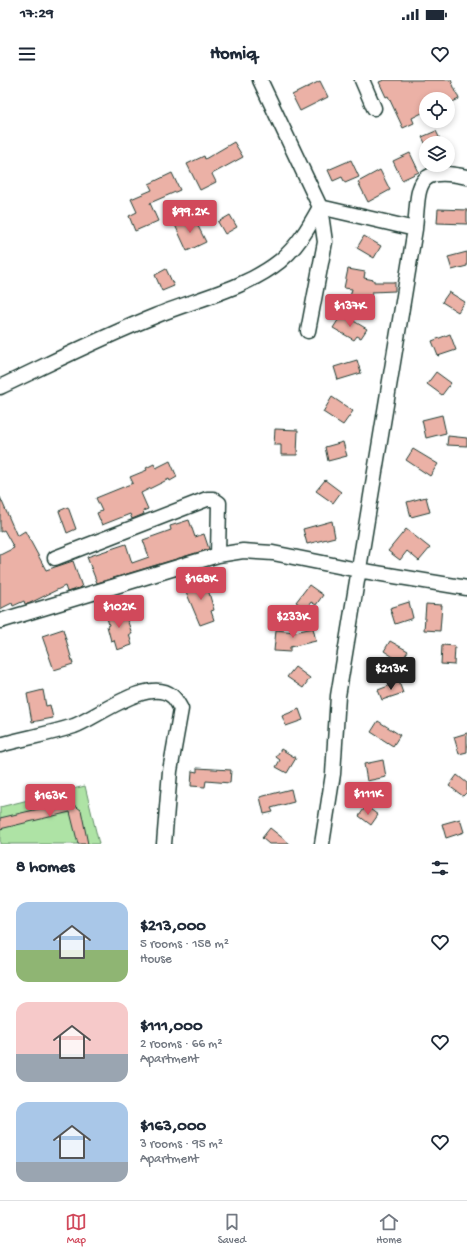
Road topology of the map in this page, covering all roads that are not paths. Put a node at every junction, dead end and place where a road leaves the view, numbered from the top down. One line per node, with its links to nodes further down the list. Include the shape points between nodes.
1 (260, 80): 5 (street)
2 (362, 80): 3 (street)
3 (374, 108)
4 (467, 177): 6 (street, via 437,173 420,184)
5 (320, 207): 6 (street); 7 (street, via 325,242); 8 (street, via 307,231 280,260 262,273 233,287 125,328)
6 (415, 229): 11 (street)
7 (308, 331)
8 (0, 387)
9 (218, 555): 10 (street, via 219,503 207,499); 11 (street, via 258,551); 13 (street)
10 (55, 558)
11 (358, 570): 12 (street); 16 (street, via 338,696 333,774)
12 (467, 588)
13 (0, 621)
14 (0, 745): 15 (street, via 75,725 140,693 158,691 172,695 181,709 170,771)
15 (164, 844)
16 (322, 844)

